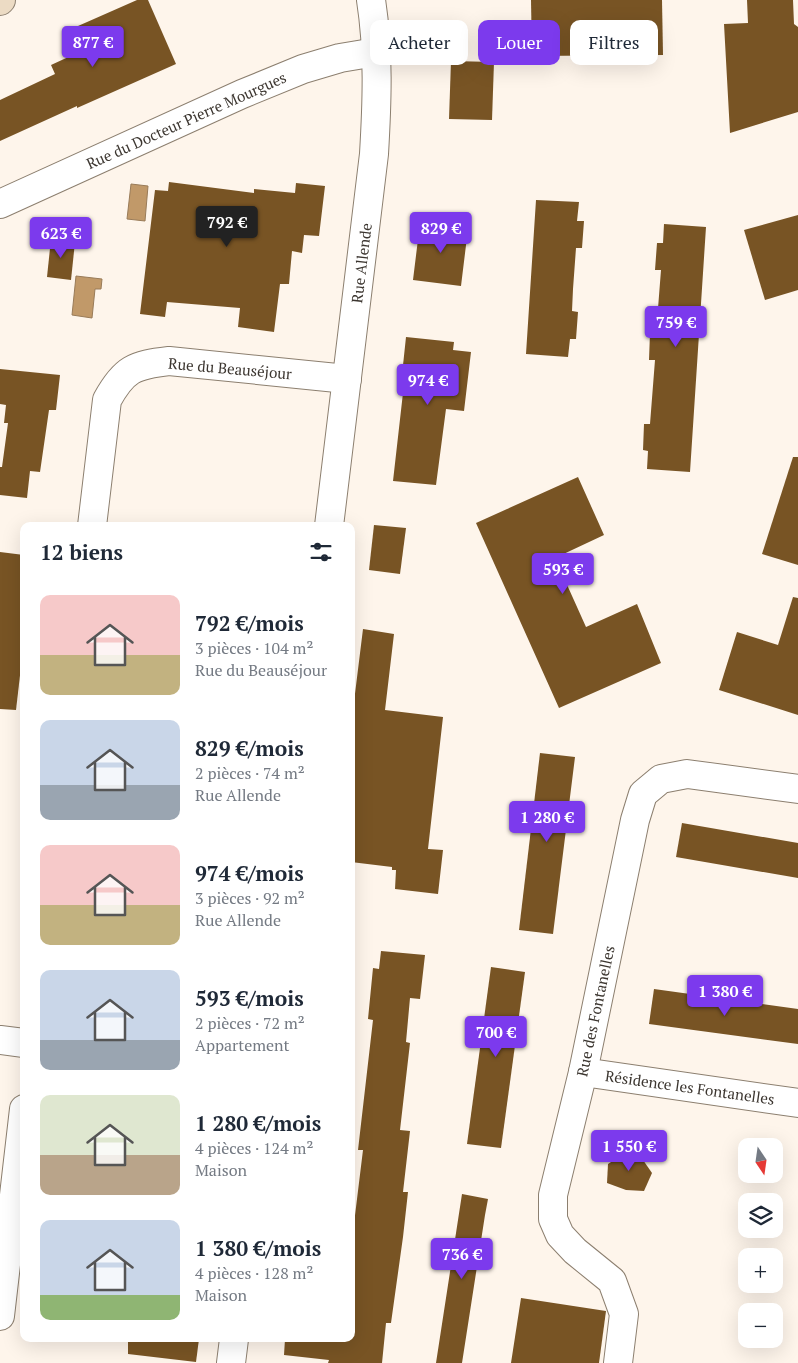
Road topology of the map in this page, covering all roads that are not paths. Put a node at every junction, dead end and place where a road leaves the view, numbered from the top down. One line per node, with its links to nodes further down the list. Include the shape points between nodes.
1 (371, 0): 2 (street, Rue Allende)
2 (373, 20)
3 (370, 53): 5 (street, Rue du Docteur Pierre Mourgues, via 294,72)
4 (376, 65): 6 (street, Rue Allende, via 374,154)
5 (0, 204)
6 (347, 380): 7 (street, Rue du Beauséjour, via 168,361 147,363 130,371 117,382 107,400); 8 (street, Rue Allende)
7 (92, 522)
8 (329, 522)
9 (798, 789): 12 (street, Rue des Fontanelles, via 687,774 660,779 643,794)
10 (0, 1040): 11 (street)
11 (20, 1042)
12 (583, 1072): 13 (street, Résidence les Fontanelles); 18 (street, Rue des Fontanelles, via 553,1195 553,1219 560,1235 612,1282 624,1314)
13 (798, 1103)
14 (20, 1144): 15 (street)
15 (0, 1316)
16 (234, 1342): 17 (street)
17 (231, 1363)
18 (618, 1363)

